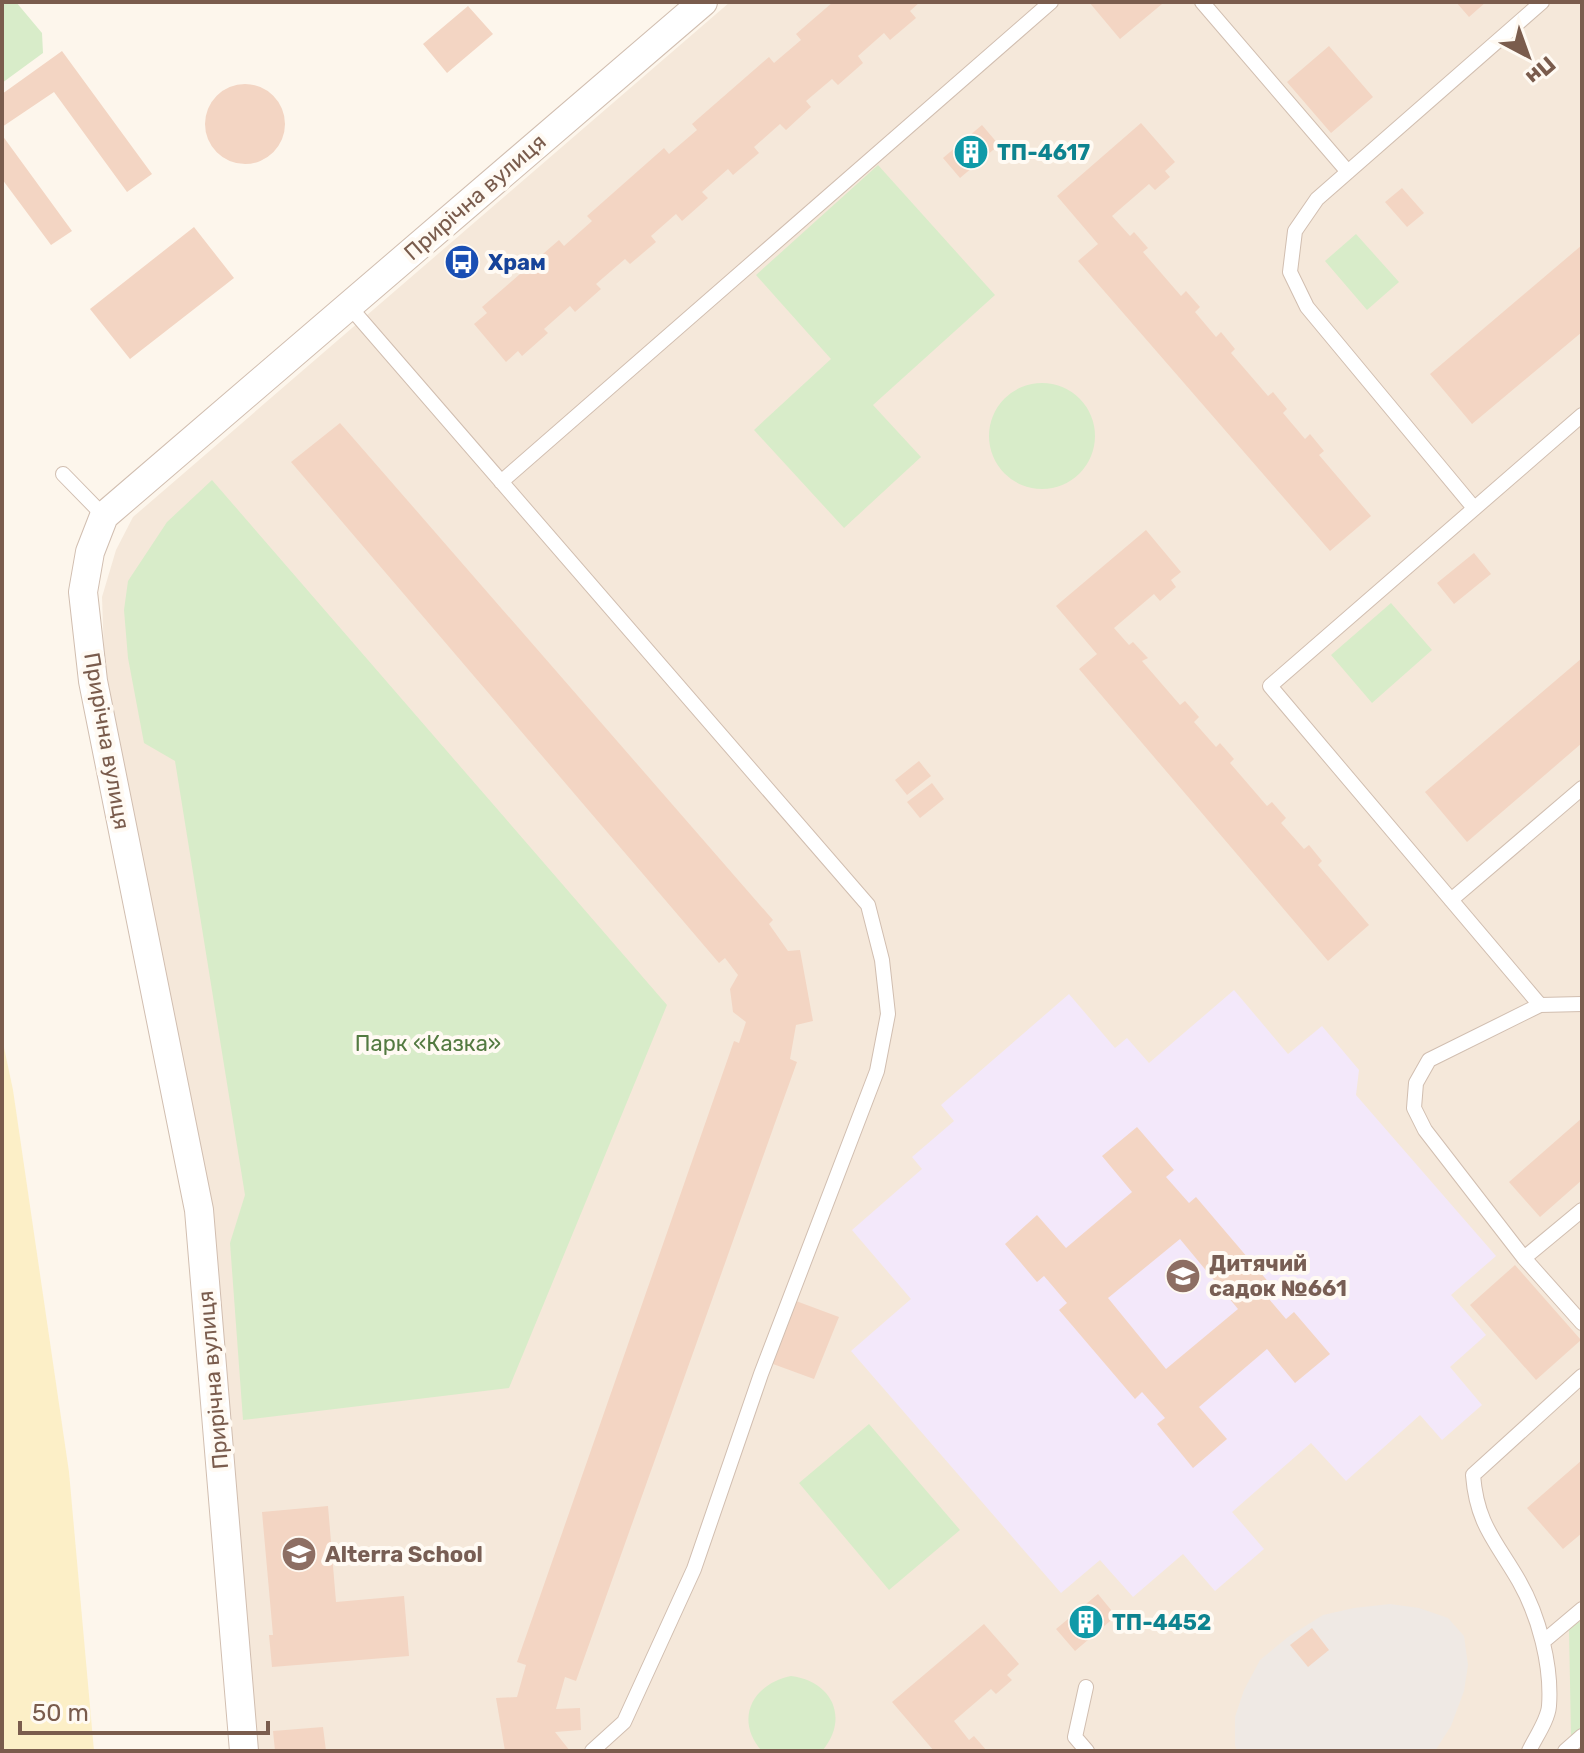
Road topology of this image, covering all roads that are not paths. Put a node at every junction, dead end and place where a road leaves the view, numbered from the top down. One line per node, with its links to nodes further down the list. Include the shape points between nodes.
1 (703, 2): 6 (street, Прирічна вулиця)
2 (1051, 2): 9 (lane)
3 (1202, 2): 5 (lane)
4 (1542, 2): 5 (lane)
5 (1348, 172): 10 (lane, via 1317,199 1295,231 1290,272 1307,307)
6 (349, 306): 9 (lane); 11 (street, Прирічна вулиця)
7 (1582, 415): 10 (lane)
8 (63, 474): 11 (lane)
9 (501, 482): 25 (lane, via 868,905 888,1014 877,1071 761,1374 694,1569 624,1722)
10 (1474, 508): 13 (lane, via 1270,686)
11 (104, 516): 24 (street, Прирічна вулиця, via 83,592 93,681 199,1210)
12 (1582, 788): 13 (lane)
13 (1451, 900): 15 (lane)
14 (1582, 1004): 15 (lane)
15 (1540, 1005): 17 (lane, via 1429,1060 1416,1083 1414,1108 1425,1130)
16 (1582, 1210): 17 (lane)
17 (1524, 1258): 18 (lane)
18 (1582, 1323)
19 (1582, 1376): 21 (lane, via 1473,1475 1475,1502 1487,1532 1521,1584)
20 (1582, 1609): 21 (lane)
21 (1544, 1641): 27 (lane, via 1550,1709)
22 (1086, 1687): 26 (lane, via 1075,1737)
23 (1582, 1736): 28 (lane)
24 (244, 1751)
25 (592, 1751)
26 (1087, 1751)
27 (1529, 1751)
28 (1565, 1751)

